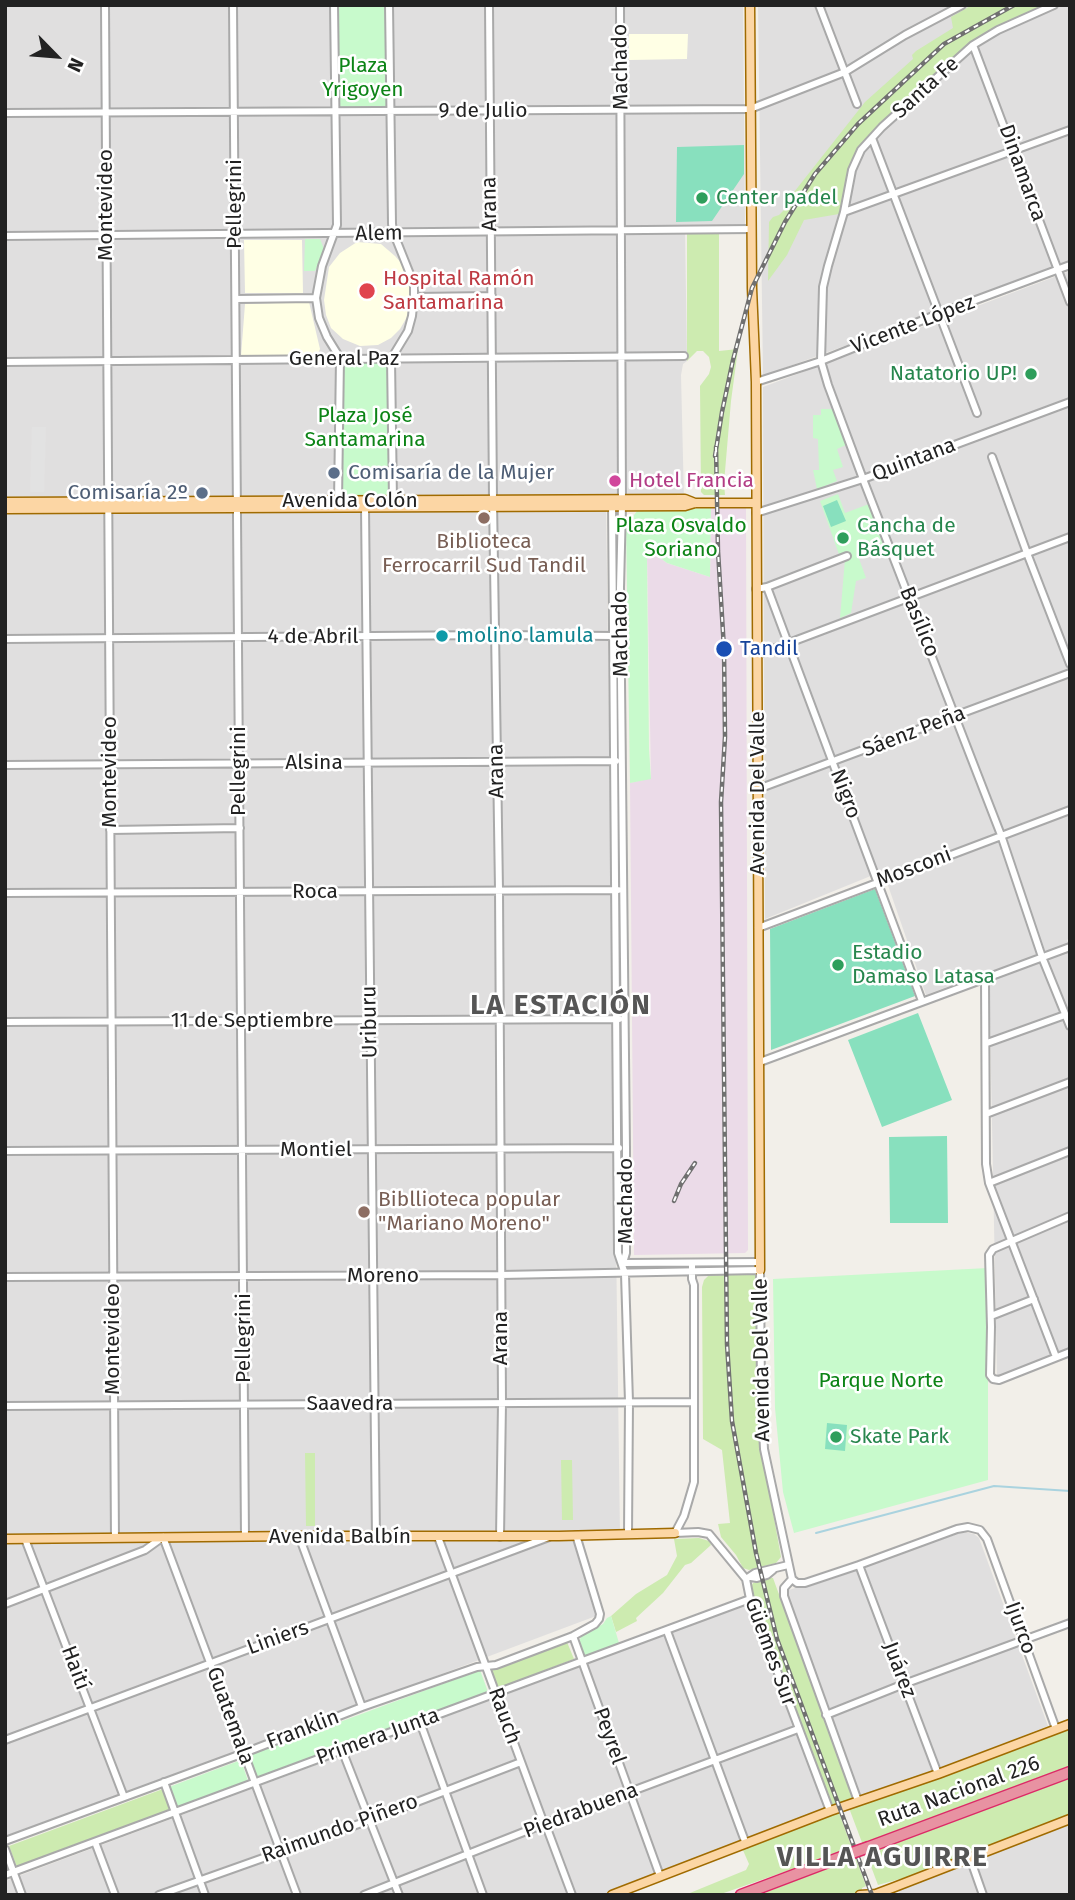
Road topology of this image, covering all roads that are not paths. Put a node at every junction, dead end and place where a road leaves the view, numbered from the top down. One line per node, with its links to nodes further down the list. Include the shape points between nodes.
1 (105, 5): 21 (street, Montevideo)
2 (233, 5): 18 (street, Pellegrini)
3 (334, 5): 19 (street)
4 (389, 5): 16 (street)
5 (489, 5): 17 (street, Arana)
6 (620, 5): 15 (street, Machado)
7 (750, 5): 14 (main road, Avenida Del Valle)
8 (819, 5): 12 (street)
9 (1054, 5): 11 (street, Santa Fe)
10 (961, 6): 12 (street)
11 (973, 45): 23 (street, Santa Fe); 24 (street, Dinamarca)
12 (845, 72): 13 (street); 14 (street)
13 (857, 104)
14 (750, 109): 15 (street, 9 de Julio); 27 (main road, Avenida Del Valle)
15 (621, 110): 17 (street, 9 de Julio); 28 (street, Machado)
16 (390, 111): 17 (street, 9 de Julio); 19 (street, 9 de Julio); 32 (street)
17 (490, 111): 29 (street, Arana)
18 (234, 112): 19 (street, 9 de Julio); 21 (street, 9 de Julio); 30 (street, Pellegrini)
19 (336, 112): 31 (street)
20 (5, 113): 21 (street, 9 de Julio)
21 (106, 113): 33 (street, Montevideo)
22 (1070, 130): 24 (street)
23 (872, 138): 25 (street); 26 (street, Santa Fe, via 852,170)
24 (1013, 150): 25 (street); 36 (street, Dinamarca)
25 (895, 194): 26 (street); 42 (street)
26 (844, 212): 50 (street, Basílico, via 823,287)
27 (752, 229): 28 (street, Alem); 52 (main road, Avenida Del Valle)
28 (621, 230): 29 (street, Alem); 44 (street, Machado)
29 (491, 232): 32 (street, Alem); 37 (street, Arana)
30 (235, 234): 31 (street, Alem); 33 (street, Alem); 40 (street, Pellegrini)
31 (335, 234): 32 (street, Alem); 39 (street)
32 (394, 234): 38 (street, via 414,285)
33 (106, 235): 34 (street, Alem); 49 (street, Montevideo)
34 (5, 236)
35 (1070, 265): 36 (street, Vicente López)
36 (1057, 270): 41 (street, Dinamarca); 42 (street, Vicente López)
37 (492, 296): 38 (street); 46 (street, Arana)
38 (414, 297): 47 (street, via 408,331)
39 (316, 298): 40 (street); 45 (street, via 319,318)
40 (236, 299): 48 (street, Pellegrini)
41 (1070, 302)
42 (939, 314): 50 (street, Vicente López); 54 (street)
43 (684, 356): 44 (street, General Paz)
44 (621, 357): 46 (street, General Paz); 60 (street, Machado)
45 (340, 358): 47 (street, General Paz); 48 (street, General Paz); 62 (street)
46 (491, 358): 47 (street, General Paz); 59 (street, Arana)
47 (391, 359): 57 (street)
48 (236, 360): 49 (street, General Paz); 64 (street, Pellegrini)
49 (107, 361): 51 (street, General Paz); 63 (street, Montevideo)
50 (821, 361): 52 (street, Vicente López); 56 (street, Basílico)
51 (5, 362)
52 (756, 382): 61 (main road, Avenida Del Valle)
53 (1070, 401): 56 (street, Quintana)
54 (977, 413)
55 (992, 457): 69 (street)
56 (863, 480): 67 (street, Quintana); 73 (street, Basílico)
57 (393, 501): 59 (main road, Avenida Colón); 62 (main road, Avenida Colón)
58 (5, 502): 63 (main road, Avenida Colón)
59 (493, 503): 60 (main road, Avenida Colón); 65 (main road, Avenida Colón); 74 (street, Arana)
60 (617, 503): 61 (main road, Avenida Colón); 75 (street, Machado)
61 (755, 503): 67 (main road, Avenida Del Valle)
62 (338, 504): 64 (main road, Avenida Colón); 65 (main road, Avenida Colón)
63 (108, 505): 64 (main road, Avenida Colón); 66 (main road, Avenida Colón); 77 (street, Montevideo)
64 (237, 505): 78 (street, Pellegrini)
65 (365, 507): 76 (street, Uriburu)
66 (5, 509)
67 (756, 513): 72 (main road, Avenida Del Valle)
68 (1070, 537): 69 (street)
69 (1027, 553): 73 (street); 82 (street)
70 (847, 556): 71 (street)
71 (768, 587): 72 (street); 80 (street, Nigro)
72 (757, 589): 81 (main road, Avenida Del Valle)
73 (908, 597): 80 (street); 84 (street, Basílico)
74 (495, 635): 75 (street, 4 de Abril); 76 (street, 4 de Abril); 87 (street, Arana)
75 (617, 636): 85 (street, Machado); 86 (street, Machado)
76 (367, 637): 78 (street, 4 de Abril); 89 (street, Uriburu)
77 (109, 638): 78 (street, 4 de Abril); 79 (street, 4 de Abril); 90 (street, Montevideo)
78 (238, 638): 91 (street, Pellegrini)
79 (5, 639)
80 (789, 642): 81 (street); 88 (street, Nigro)
81 (757, 655): 93 (main road, Avenida Del Valle)
82 (1070, 664)
83 (1070, 673): 84 (street, Sáenz Peña)
84 (956, 716): 88 (street, Sáenz Peña); 97 (street, Basílico)
85 (614, 761): 86 (street, Alsina); 87 (street, Alsina); 100 (street, Machado)
86 (623, 761): 101 (street, Machado)
87 (497, 762): 89 (street, Alsina); 99 (street, Arana)
88 (833, 762): 93 (street, Sáenz Peña); 98 (street, Nigro)
89 (368, 763): 91 (street, Alsina); 102 (street, Uriburu)
90 (110, 764): 91 (street, Alsina); 92 (street, Alsina); 96 (street, Montevideo)
91 (239, 764): 95 (street, Pellegrini)
92 (5, 765)
93 (758, 789): 106 (main road, Avenida Del Valle)
94 (1070, 810): 97 (street, Mosconi)
95 (240, 828): 96 (street); 103 (street, Pellegrini)
96 (110, 830): 105 (street, Montevideo)
97 (1002, 835): 98 (street, Mosconi); 108 (street, Basílico)
98 (878, 882): 106 (street, Mosconi); 110 (street, Nigro)
99 (499, 890): 100 (street, Roca); 102 (street, Roca); 112 (street, Arana)
100 (615, 890): 101 (street, Roca); 113 (street, Machado)
101 (624, 890): 114 (street, Machado)
102 (369, 891): 103 (street, Roca); 115 (street, Uriburu)
103 (240, 892): 105 (street, Roca); 117 (street, Pellegrini)
104 (5, 893): 105 (street, Roca)
105 (111, 893): 116 (street, Montevideo)
106 (758, 928): 121 (main road, Avenida Del Valle)
107 (1070, 947): 108 (street)
108 (1042, 957): 109 (street); 111 (street, Basílico)
109 (985, 979): 110 (street); 120 (street)
110 (922, 1001): 121 (street)
111 (1065, 1015): 119 (street, Basílico); 120 (street)
112 (499, 1019): 113 (street, 11 de Septiembre); 115 (street, 11 de Septiembre); 124 (street, Arana)
113 (616, 1019): 114 (street, 11 de Septiembre); 126 (street, Machado)
114 (625, 1019): 125 (street, Machado)
115 (370, 1020): 117 (street, 11 de Septiembre); 127 (street, Uriburu)
116 (111, 1021): 117 (street, 11 de Septiembre); 118 (street, 11 de Septiembre); 128 (street, Montevideo)
117 (241, 1021): 129 (street, Pellegrini)
118 (5, 1022)
119 (1070, 1026)
120 (987, 1043): 123 (street)
121 (760, 1062): 137 (main road, Avenida Del Valle)
122 (1070, 1082): 123 (street)
123 (986, 1114): 132 (street)
124 (499, 1147): 126 (street, Montiel); 127 (street, Montiel); 141 (street, Arana)
125 (626, 1147): 126 (street, Montiel); 135 (street, Machado)
126 (617, 1148): 135 (street, Machado, via 618,1253)
127 (372, 1149): 129 (street, Montiel); 143 (street, Uriburu)
128 (112, 1150): 129 (street, Montiel); 130 (street, Montiel); 145 (street, Montevideo)
129 (242, 1150): 142 (street, Pellegrini)
130 (5, 1151)
131 (1070, 1151): 132 (street)
132 (989, 1183): 134 (street)
133 (1070, 1216): 134 (street)
134 (1012, 1242): 147 (street); 148 (street, via 989,1255)
135 (623, 1263): 136 (street); 140 (street, Machado)
136 (692, 1263): 137 (street); 139 (street)
137 (760, 1266): 138 (street, Moreno); 171 (street, Avenida Del Valle, via 764,1450)
138 (702, 1272): 139 (street, Moreno); 146 (street)
139 (692, 1273): 140 (street, Moreno); 146 (street)
140 (625, 1274): 141 (street, Moreno); 151 (street, Machado)
141 (501, 1275): 143 (street, Moreno); 153 (street, Arana)
142 (243, 1276): 143 (street, Moreno); 145 (street, Moreno); 154 (street, Pellegrini)
143 (373, 1276): 155 (street, Uriburu)
144 (5, 1277): 145 (street, Moreno)
145 (113, 1277): 156 (street, Montevideo)
146 (694, 1285): 152 (street)
147 (1034, 1299): 148 (street); 150 (street)
148 (991, 1316): 150 (street, via 993,1379)
149 (1070, 1352): 150 (street)
150 (1056, 1357)
151 (629, 1402): 152 (street, Saavedra); 153 (street, Saavedra); 159 (street, Machado)
152 (694, 1402): 158 (street, via 694,1482)
153 (502, 1403): 155 (street, Saavedra); 166 (street, Arana)
154 (244, 1404): 155 (street, Saavedra); 156 (street, Saavedra); 161 (street, Pellegrini)
155 (374, 1404): 164 (street, Uriburu)
156 (114, 1405): 157 (street, Saavedra); 167 (street, Montevideo)
157 (5, 1406)
158 (675, 1533): 159 (main road, Avenida Balbín); 174 (street, Güemes Sur, via 709,1534)
159 (628, 1534): 160 (main road, Avenida Balbín)
160 (576, 1535): 163 (main road, Avenida Balbín); 182 (street, Franklin, via 599,1619)
161 (245, 1536): 162 (main road, Avenida Balbín); 168 (main road, Avenida Balbín)
162 (299, 1536): 164 (main road, Avenida Balbín); 179 (street)
163 (551, 1536): 166 (main road, Avenida Balbín); 173 (street, Liniers)
164 (376, 1537): 165 (main road, Avenida Balbín)
165 (438, 1537): 166 (main road, Avenida Balbín); 173 (street, Rauch)
166 (500, 1537)
167 (115, 1538): 168 (main road, Avenida Balbín); 170 (main road, Avenida Balbín)
168 (163, 1538): 176 (street, via 145,1550); 185 (street, Guatemala)
169 (5, 1539): 170 (main road, Avenida Balbín)
170 (25, 1539): 176 (street, Haití)
171 (788, 1565): 174 (street); 175 (street, Avenida Del Valle)
172 (859, 1565): 175 (street, via 803,1583); 183 (street, Ijurco, via 957,1529 980,1530); 187 (street, Juárez)
173 (452, 1573): 179 (street, Liniers); 186 (street, Rauch)
174 (748, 1578): 177 (street, Güemes Sur)
175 (792, 1579): 191 (street, via 784,1588 784,1597)
176 (45, 1589): 178 (street); 190 (street, Haití)
177 (750, 1600): 181 (street, Primera Junta); 194 (street, Güemes Sur)
178 (5, 1604)
179 (329, 1619): 185 (street, Liniers); 189 (street)
180 (1070, 1623): 183 (street)
181 (667, 1631): 184 (street, Primera Junta); 199 (street)
182 (573, 1636): 184 (street, Peyrel); 186 (street, Franklin)
183 (1025, 1640): 187 (street); 195 (street, Ijurco)
184 (582, 1662): 188 (street, Primera Junta); 206 (street, Peyrel)
185 (210, 1663): 190 (street, Liniers); 198 (street, Guatemala)
186 (486, 1666): 188 (street, Rauch); 189 (street, Franklin)
187 (904, 1684): 191 (street); 202 (street, Juárez)
188 (496, 1693): 192 (street, Primera Junta); 200 (street, Rauch)
189 (362, 1707): 198 (street, Franklin)
190 (90, 1708): 196 (street, Liniers); 207 (street, Haití)
191 (827, 1715): 208 (street)
192 (420, 1722): 197 (street, Primera Junta); 205 (street)
193 (1070, 1724): 195 (main road)
194 (798, 1729): 199 (street, Piedrabuena); 209 (street, Güemes Sur)
195 (1056, 1729): 202 (main road)
196 (5, 1740)
197 (342, 1750): 204 (street, Primera Junta); 212 (street)
198 (244, 1753): 203 (street, Franklin); 204 (street, Guatemala)
199 (714, 1760): 206 (street, Piedrabuena); 216 (street)
200 (521, 1762): 205 (street, Raimundo Piñero); 213 (street, Rauch)
201 (1070, 1772): 227 (highway, Ruta Nacional 226, bridge)
202 (938, 1774): 208 (main road)
203 (164, 1782): 207 (street, Franklin); 210 (street)
204 (255, 1782): 210 (street, Primera Junta); 218 (street, Guatemala)
205 (446, 1791): 212 (street, Raimundo Piñero); 219 (street)
206 (630, 1792): 213 (street, Piedrabuena); 223 (street, Peyrel)
207 (124, 1797): 214 (street, Franklin)
208 (858, 1801): 209 (main road)
209 (830, 1811): 216 (main road)
210 (175, 1812): 215 (street, Primera Junta); 224 (street)
211 (1070, 1819): 220 (main road)
212 (370, 1820): 218 (street, Raimundo Piñero); 225 (street)
213 (544, 1824): 219 (street, Piedrabuena); 236 (street, Rauch)
214 (5, 1841)
215 (94, 1842): 221 (street, Primera Junta); 229 (street)
216 (746, 1844): 223 (main road)
217 (5, 1849): 221 (street)
218 (280, 1850): 224 (street, Raimundo Piñero); 232 (street, Guatemala)
219 (468, 1855): 225 (street, Piedrabuena); 235 (street)
220 (970, 1858): 226 (main road); 239 (street)
221 (13, 1872): 222 (street, Primera Junta); 228 (street)
222 (5, 1875)
223 (660, 1876): 237 (main road)
224 (200, 1880): 230 (street, Raimundo Piñero); 231 (street)
225 (394, 1884): 233 (street, Piedrabuena); 234 (street)
226 (893, 1891): 238 (main road)
227 (743, 1894)
228 (22, 1895)
229 (115, 1895)
230 (159, 1895)
231 (205, 1895)
232 (297, 1895)
233 (364, 1895)
234 (399, 1895)
235 (483, 1895)
236 (572, 1895)
237 (612, 1895)
238 (860, 1895)
239 (983, 1895)

